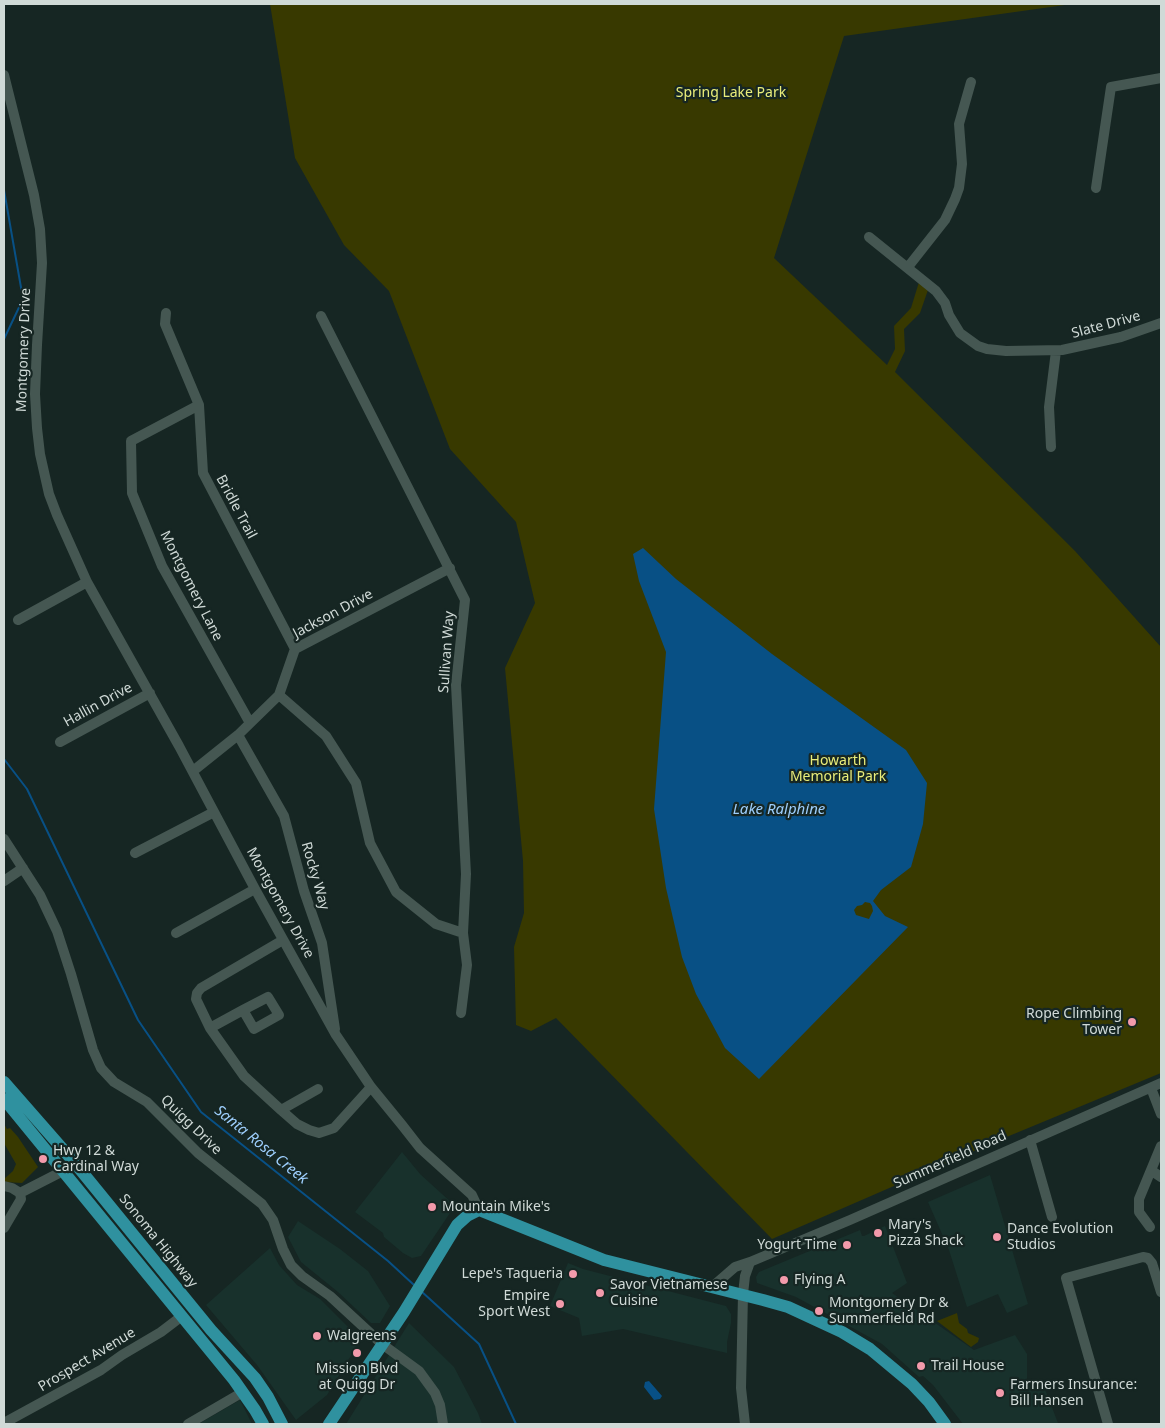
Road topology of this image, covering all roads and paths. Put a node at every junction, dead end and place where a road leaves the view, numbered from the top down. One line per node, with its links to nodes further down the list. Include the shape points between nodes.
1 (4, 75): 14 (street, Montgomery Drive, via 40,229 42,263 35,394 40,454 54,508)
2 (1161, 78): 4 (street, via 1111,87)
3 (971, 82): 6 (street, via 959,124 962,164 956,199 945,220)
4 (1096, 188)
5 (869, 237): 6 (street, Slate Drive)
6 (908, 267): 10 (street, Slate Drive, via 936,291 960,333 978,346 1006,351)
7 (166, 313): 11 (street, Bridle Trail, via 165,324)
8 (321, 316): 13 (street, Sullivan Way)
9 (1161, 323): 10 (street, Slate Drive, via 1121,337)
10 (1056, 351): 12 (street, via 1049,407)
11 (199, 405): 16 (street, Bridle Trail, via 202,473); 19 (street, Montgomery Lane, via 131,441 132,493 162,566)
12 (1051, 447)
13 (450, 568): 16 (street, Jackson Drive); 30 (street, Sullivan Way, via 464,600 456,686 466,874)
14 (87, 582): 15 (street); 17 (street, Montgomery Drive)
15 (18, 620)
16 (295, 649): 18 (street, Jackson Drive)
17 (150, 693): 21 (street, Hallin Drive); 22 (street, Montgomery Drive)
18 (279, 695): 19 (street, Jackson Drive); 30 (street, via 326,736 356,783 370,843 396,892 436,924)
19 (250, 723): 20 (street, Jackson Drive)
20 (238, 735): 22 (street, Jackson Drive); 35 (street, Rocky Way, via 284,816 322,943)
21 (60, 742)
22 (193, 771): 23 (street, Montgomery Drive)
23 (214, 812): 25 (street); 28 (street, Montgomery Drive)
24 (4, 839): 26 (street, Quigg Drive)
25 (135, 853)
26 (23, 868): 27 (street); 61 (street, Quigg Drive, via 57,931 101,1068 114,1082 147,1102 198,1153 262,1204 296,1270)
27 (4, 881)
28 (255, 889): 29 (street); 31 (street, Montgomery Drive)
29 (176, 933)
30 (463, 933): 33 (street, Sullivan Way, via 467,965)
31 (283, 940): 34 (street, via 201,988 196,999); 35 (street, Montgomery Drive)
32 (243, 1010): 34 (street)
33 (461, 1013)
34 (210, 1028): 42 (street, via 244,1076)
35 (336, 1035): 38 (street, Montgomery Drive)
36 (4, 1082): 46 (main road, Sonoma Highway)
37 (1161, 1083): 39 (street, Summerfield Road)
38 (371, 1087): 42 (street, via 341,1122 327,1131 309,1130); 52 (street, Montgomery Drive, via 420,1148 472,1195)
39 (1151, 1088): 43 (street); 44 (street, Summerfield Road)
40 (318, 1089): 42 (street)
41 (4, 1098): 47 (main road, Sonoma Highway)
42 (281, 1110)
43 (1161, 1114)
44 (1030, 1140): 53 (street); 56 (street, Summerfield Road)
45 (1161, 1146): 48 (street)
46 (74, 1162): 47 (main road); 65 (main road, Sonoma Highway, via 211,1330 255,1378)
47 (63, 1171): 51 (street); 60 (main road, Sonoma Highway)
48 (1152, 1171): 49 (street); 55 (street, via 1139,1199 1139,1212)
49 (1161, 1177)
50 (4, 1186): 51 (street)
51 (20, 1193): 54 (street, via 21,1199)
52 (479, 1210): 57 (main road, via 604,1260); 61 (main road, via 457,1225)
53 (1052, 1217)
54 (4, 1228)
55 (1150, 1228)
56 (750, 1262): 57 (street, Summerfield Road, via 735,1267); 59 (street)
57 (712, 1286): 59 (main road)
58 (1161, 1292): 73 (street, via 1152,1263 1143,1257 1066,1278)
59 (743, 1294): 71 (street); 72 (main road, via 796,1310 870,1349 912,1384)
60 (182, 1316): 62 (main road, Sonoma Highway); 64 (street, Prospect Avenue, via 101,1370)
61 (382, 1344): 63 (main road); 70 (street, Quigg Drive, via 426,1379 438,1399)
62 (243, 1392): 66 (street); 67 (main road, Sonoma Highway)
63 (338, 1409): 68 (main road); 69 (main road)
64 (4, 1422)
65 (282, 1422)
66 (189, 1424)
67 (262, 1424)
68 (320, 1424)
69 (329, 1424)
70 (443, 1424)
71 (745, 1424)
72 (945, 1424)
73 (1108, 1424)

